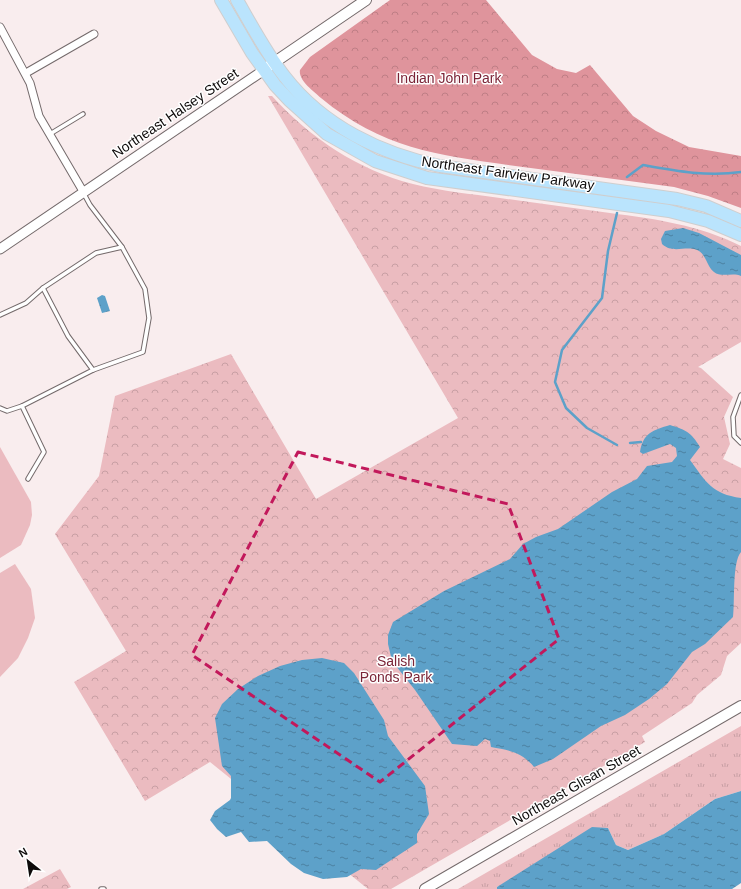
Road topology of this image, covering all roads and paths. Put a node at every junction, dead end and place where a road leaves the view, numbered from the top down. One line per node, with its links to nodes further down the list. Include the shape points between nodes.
1 (221, 0): 7 (main road, Northeast Fairview Parkway)
2 (237, 0): 6 (main road, Northeast Fairview Parkway)
3 (366, 0): 6 (main road, Northeast Halsey Street)
4 (0, 27): 8 (street)
5 (94, 34): 8 (street)
6 (275, 62): 7 (main road, Northeast Halsey Street); 12 (main road, Northeast Fairview Parkway, via 286,78 323,115 349,132 398,156 458,169 677,199 706,206)
7 (264, 70): 11 (street, Northeast Halsey Street); 13 (main road, Northeast Fairview Parkway, via 289,100 327,134 358,152 394,168 427,178 670,211 708,221)
8 (26, 73): 10 (street, via 39,116)
9 (83, 114): 10 (lane)
10 (50, 134): 11 (street)
11 (84, 193): 14 (lane); 15 (street, Northeast Halsey Street)
12 (741, 221)
13 (741, 235)
14 (122, 247): 16 (lane, via 96,253); 18 (lane, via 145,290 149,318 143,352)
15 (0, 249)
16 (43, 288): 17 (lane, via 26,303); 18 (lane, via 68,336)
17 (0, 315)
18 (93, 370): 20 (lane)
19 (741, 395): 22 (lane, via 733,417 734,436)
20 (22, 406): 21 (lane, via 8,411); 23 (lane, via 44,452)
21 (0, 408)
22 (741, 443)
23 (28, 479)
24 (741, 706): 27 (main road, Northeast Glisan Street)
25 (101, 889): 26 (lane)
26 (104, 889)
27 (425, 889)

